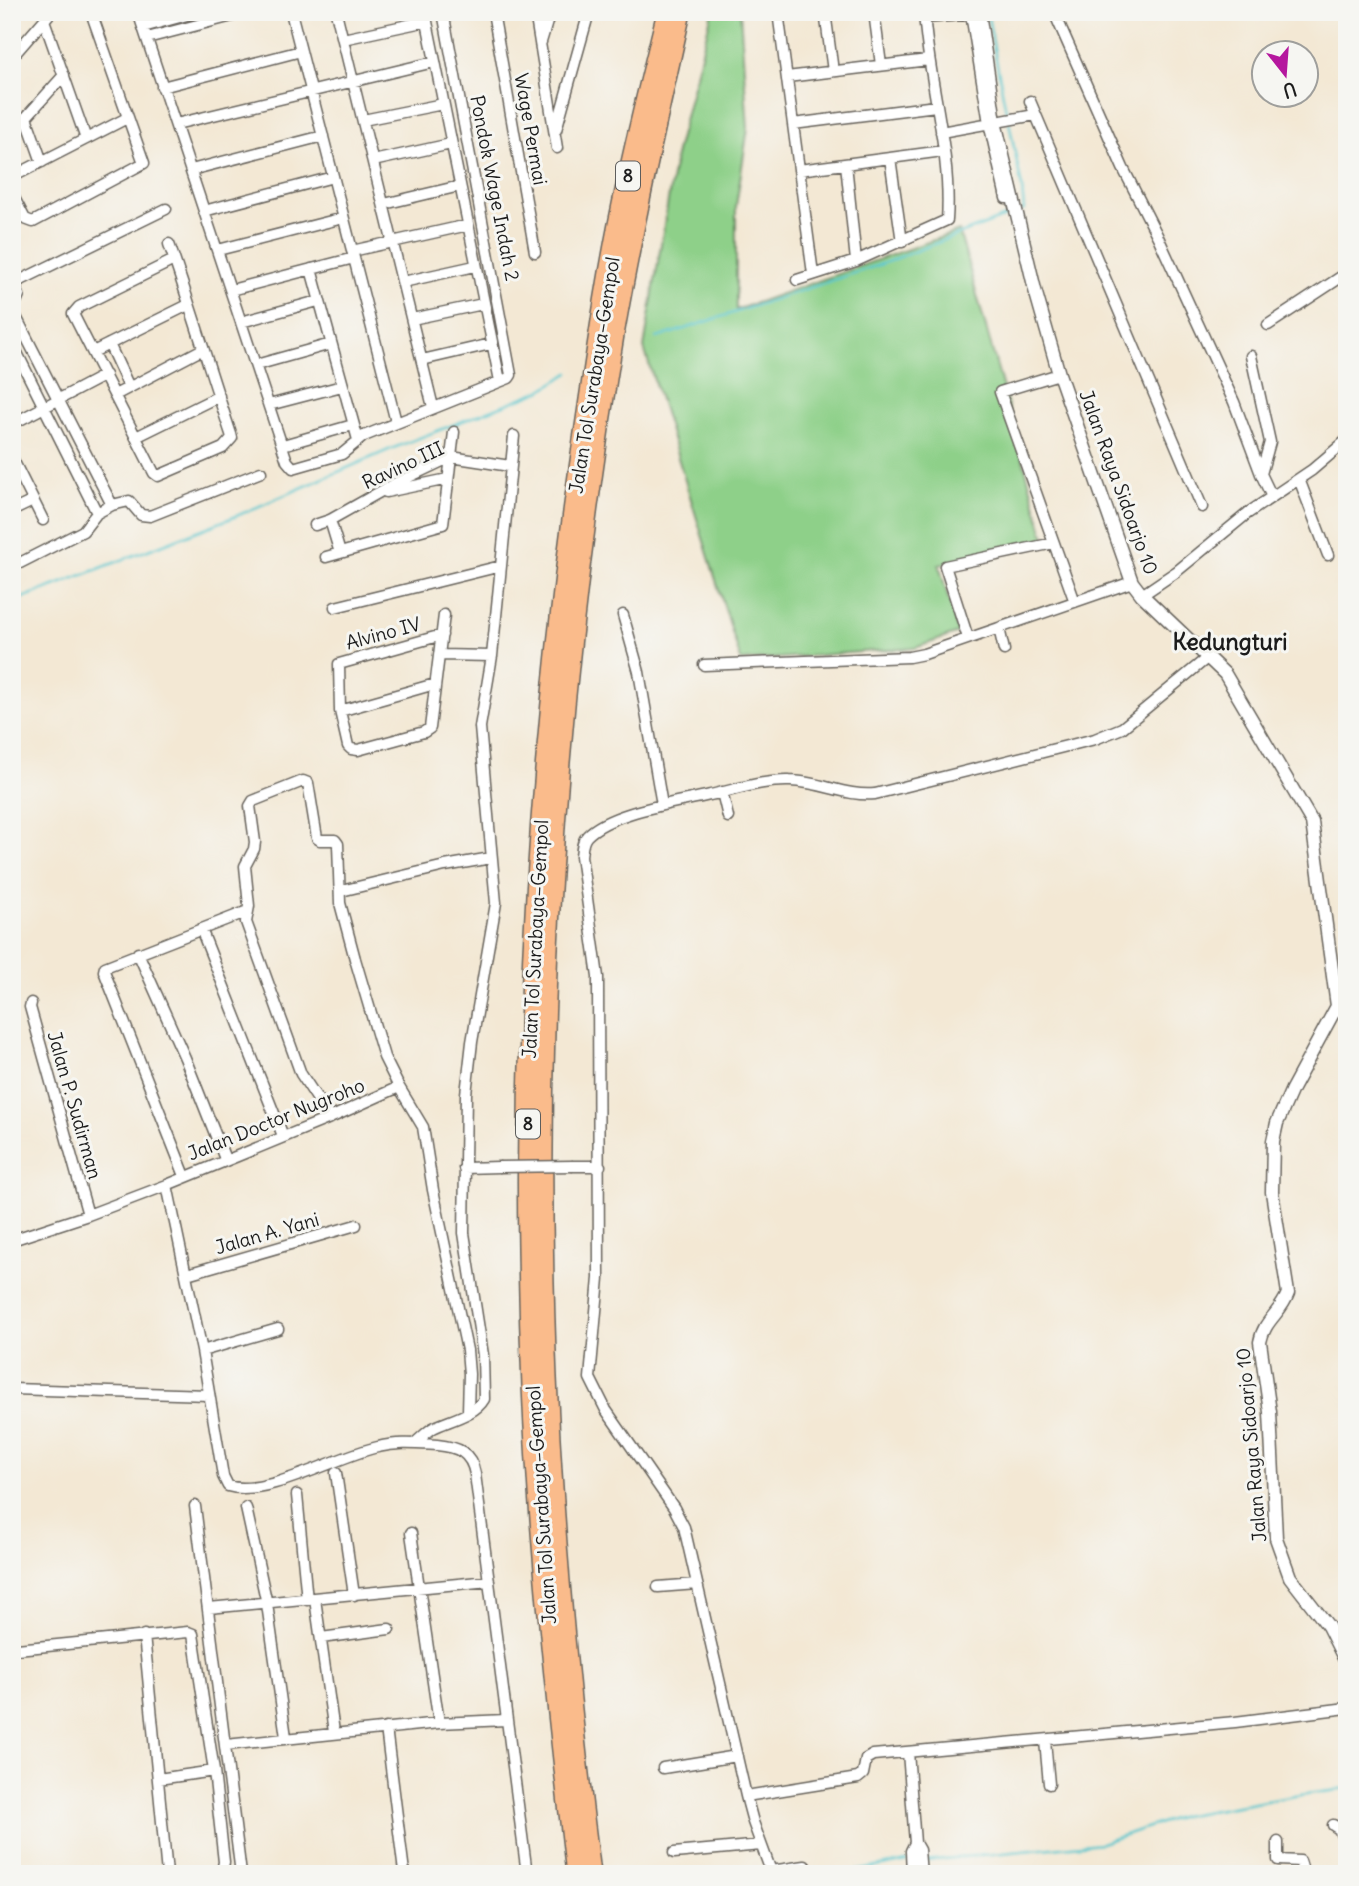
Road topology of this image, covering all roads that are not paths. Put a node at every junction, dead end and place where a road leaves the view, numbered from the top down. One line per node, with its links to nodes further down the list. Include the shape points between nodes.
1 (91, 12): 41 (street)
2 (138, 12): 22 (street)
3 (198, 12): 22 (street)
4 (248, 12): 22 (street)
5 (291, 12): 25 (street)
6 (337, 12): 23 (street)
7 (443, 12): 101 (street, Pondok Wage Indah 2, via 512,371)
8 (493, 12): 71 (street, Wage Permai)
9 (535, 12): 24 (street)
10 (550, 12): 24 (street)
11 (589, 12): 24 (street, via 556,142)
12 (667, 12): 231 (highway, Jalan Tol Surabaya–Gempol / 8, via 625,189 597,342 552,685 536,892 528,1152 532,1386 542,1555)
13 (681, 12): 232 (highway, Jalan Tol Surabaya–Gempol / 8, via 607,378 569,676 547,979 543,1130 549,1434 559,1586)
14 (778, 12): 32 (street)
15 (825, 12): 30 (street)
16 (874, 12): 29 (street)
17 (1054, 12): 123 (street, via 1234,402)
18 (976, 13): 19 (street); 43 (street, Jalan Raya Sidoarjo 10)
19 (924, 15): 27 (street)
20 (48, 16): 26 (street); 31 (street)
21 (426, 17): 23 (street); 28 (street)
22 (145, 32): 34 (street)
23 (343, 39): 33 (street)
24 (540, 45)
25 (301, 51): 34 (street); 35 (street)
26 (12, 57)
27 (928, 60): 29 (street); 38 (street)
28 (434, 62): 33 (street); 37 (street)
29 (881, 65): 30 (street)
30 (833, 71): 32 (street)
31 (64, 75): 40 (street); 49 (street)
32 (787, 77): 45 (street)
33 (354, 81): 35 (street); 42 (street)
34 (162, 87): 44 (street)
35 (311, 92): 44 (street); 48 (street)
36 (1030, 102): 39 (street)
37 (443, 104): 42 (street); 50 (street)
38 (936, 106): 45 (street); 46 (street)
39 (1035, 115): 43 (street); 130 (street)
40 (26, 117): 47 (street); 54 (street)
41 (127, 118): 49 (street); 61 (street, via 142,165 33,222 25,219)
42 (363, 120): 53 (street)
43 (995, 122): 46 (street); 99 (street, Jalan Raya Sidoarjo 10)
44 (176, 124): 56 (street)
45 (793, 124): 57 (street)
46 (941, 132): 51 (street)
47 (12, 133)
48 (323, 136): 56 (street); 59 (street)
49 (86, 139): 54 (street)
50 (451, 144): 53 (street); 60 (street)
51 (943, 151): 52 (street); 68 (street, via 947,220)
52 (890, 158): 55 (street); 68 (street)
53 (373, 161): 62 (street)
54 (42, 162): 58 (street)
55 (846, 164): 57 (street); 74 (street)
56 (191, 170): 64 (street)
57 (799, 170): 78 (street)
58 (12, 177)
59 (333, 177): 64 (street); 65 (street)
60 (460, 186): 62 (street); 66 (street)
61 (12, 194)
62 (384, 204): 67 (street)
63 (166, 209): 80 (street)
64 (204, 211): 70 (street)
65 (344, 218): 70 (street); 72 (street)
66 (468, 225): 67 (street); 75 (street)
67 (393, 242): 72 (street); 81 (street)
68 (902, 242): 74 (street)
69 (169, 244): 73 (street)
70 (218, 250): 82 (street)
71 (535, 252)
72 (353, 254): 76 (street); 110 (street)
73 (174, 260): 84 (street); 95 (street, via 75,310 74,319)
74 (856, 261): 78 (street)
75 (475, 266): 81 (street); 85 (street)
76 (311, 269): 82 (street); 83 (street)
77 (1347, 273): 89 (street)
78 (813, 274): 79 (street)
79 (797, 280)
80 (14, 282): 86 (street, via 19,295)
81 (403, 282): 87 (street)
82 (231, 290): 88 (street)
83 (318, 301): 88 (street); 92 (street)
84 (188, 304): 91 (street); 94 (street)
85 (483, 304): 87 (street); 93 (street)
86 (12, 311): 106 (street)
87 (412, 319): 97 (street)
88 (241, 322): 98 (street)
89 (1268, 325)
90 (12, 343): 108 (street)
91 (109, 344): 95 (street); 103 (street)
92 (331, 344): 98 (street); 102 (street)
93 (491, 344): 97 (street); 101 (street)
94 (203, 349): 103 (street); 105 (street)
95 (93, 352): 100 (street)
96 (1251, 356): 123 (street, via 1270,442)
97 (422, 360): 109 (street)
98 (256, 365): 107 (street)
99 (1059, 374): 136 (street, via 1000,392); 142 (street, Jalan Raya Sidoarjo 10)
100 (104, 375): 104 (street); 106 (street)
101 (500, 381): 109 (street)
102 (342, 386): 107 (street); 112 (street)
103 (129, 387): 104 (street)
104 (114, 395): 115 (street)
105 (219, 396): 115 (street); 115 (street, via 232,438 223,448 158,476)
106 (58, 400): 108 (street); 129 (street)
107 (269, 405): 118 (street)
108 (44, 407): 111 (street); 132 (street)
109 (433, 407): 110 (street)
110 (396, 422): 116 (street)
111 (12, 424)
112 (353, 425): 116 (street); 118 (street)
113 (454, 432): 119 (street)
114 (514, 436): 121 (street)
115 (136, 437)
116 (358, 440): 118 (street, via 342,454 293,468)
117 (1347, 440): 124 (street)
118 (283, 445)
119 (452, 457): 121 (street, Ravino III); 125 (street); 126 (street, Ravino III)
120 (12, 458): 128 (street)
121 (510, 466): 140 (street)
122 (261, 472): 129 (street, via 145,517 129,501)
123 (1261, 474): 127 (street)
124 (1299, 479): 127 (street); 138 (street)
125 (449, 480): 126 (street); 137 (street, via 441,525)
126 (381, 493): 134 (street, Ravino III)
127 (1272, 497): 143 (street)
128 (33, 501): 131 (street); 133 (street)
129 (112, 505): 132 (street)
130 (1202, 507)
131 (12, 511)
132 (97, 513): 141 (street, via 83,531)
133 (43, 520)
134 (330, 520): 135 (street, Ravino III); 137 (street)
135 (315, 525)
136 (1054, 543): 144 (street); 150 (street, via 945,566)
137 (340, 553): 139 (street)
138 (1328, 555)
139 (326, 557)
140 (501, 566): 145 (street); 153 (street)
141 (12, 567)
142 (1132, 582): 143 (street, Jalan Raya Sidoarjo 10); 144 (street)
143 (1142, 595): 154 (street, Jalan Raya Sidoarjo 10)
144 (1075, 602): 148 (street)
145 (335, 607)
146 (444, 615): 149 (street)
147 (623, 615): 159 (street, via 639,672)
148 (999, 628): 150 (street); 151 (street)
149 (442, 635): 152 (street); 157 (street, Alvino IV, via 341,662)
150 (968, 638): 155 (street, via 909,657)
151 (1004, 650)
152 (439, 656): 153 (street); 156 (street)
153 (492, 656): 161 (street, via 480,727)
154 (1207, 658): 158 (street, via 1122,727 1057,750 875,794 785,780); 202 (street, Jalan Raya Sidoarjo 10, via 1234,687 1312,822 1322,891 1337,1006 1277,1123 1272,1192 1288,1293 1260,1342 1270,1412 1276,1538 1290,1577 1328,1626)
155 (705, 665)
156 (435, 684): 157 (street); 157 (street, via 432,725 424,732 353,750 348,746)
157 (341, 711)
158 (722, 793): 159 (street); 160 (street)
159 (662, 805): 171 (street, via 622,816 588,835 583,843 598,977)
160 (728, 817)
161 (491, 858): 162 (street); 172 (street, via 496,903 470,1055)
162 (341, 891): 163 (street, via 337,843 317,838 308,783 303,781 250,806 255,842 245,866); 167 (street, via 340,903 384,1057)
163 (248, 911): 164 (street); 168 (street, via 246,922 300,1074)
164 (201, 929): 165 (street); 169 (street)
165 (138, 953): 170 (street); 173 (street, via 104,971)
166 (31, 1003): 175 (street, Jalan P. Sudirman)
167 (399, 1087): 168 (street, Jalan Doctor Nugroho); 183 (street, via 425,1135 467,1350)
168 (331, 1118): 169 (street, Jalan Doctor Nugroho)
169 (283, 1136): 170 (street, Jalan Doctor Nugroho)
170 (225, 1159): 173 (street, Jalan Doctor Nugroho)
171 (600, 1166): 172 (street, bridge); 191 (street, via 599,1278 590,1378 606,1410 680,1518)
172 (464, 1168): 183 (street, via 464,1233 480,1329 484,1389 482,1404)
173 (185, 1176): 174 (street, Jalan Doctor Nugroho)
174 (167, 1185): 175 (street, Jalan Doctor Nugroho); 178 (street)
175 (88, 1216): 177 (street, Jalan Doctor Nugroho)
176 (356, 1225): 178 (street, Jalan A. Yani)
177 (12, 1240)
178 (187, 1274): 180 (street)
179 (278, 1329): 180 (street)
180 (202, 1351): 182 (street)
181 (12, 1390): 182 (street)
182 (209, 1395): 184 (street, via 224,1480 236,1488 289,1478 379,1446)
183 (468, 1412): 184 (street, via 431,1429)
184 (415, 1443): 190 (street, via 449,1446 469,1456)
185 (336, 1473): 194 (street)
186 (297, 1495): 195 (street)
187 (195, 1506): 197 (street)
188 (246, 1508): 196 (street)
189 (411, 1533): 193 (street)
190 (489, 1581): 193 (street); 204 (street)
191 (697, 1584): 192 (street); 212 (street)
192 (658, 1587)
193 (419, 1588): 194 (street); 205 (street)
194 (354, 1595): 195 (street)
195 (311, 1600): 196 (street); 200 (street)
196 (267, 1604): 197 (street); 208 (street)
197 (209, 1608): 210 (street)
198 (388, 1629): 200 (street)
199 (144, 1635): 201 (street); 214 (street, via 188,1632 195,1636); 215 (street)
200 (321, 1638): 207 (street)
201 (17, 1650)
202 (1347, 1664)
203 (1347, 1708): 209 (street)
204 (506, 1720): 205 (street); 230 (street)
205 (439, 1723): 206 (street)
206 (386, 1728): 207 (street); 225 (street)
207 (334, 1732): 208 (street)
208 (286, 1737): 210 (street)
209 (1045, 1741): 211 (street); 216 (street)
210 (226, 1745): 229 (street)
211 (908, 1752): 217 (street, via 869,1756 858,1778); 223 (street)
212 (737, 1756): 213 (street); 217 (street)
213 (663, 1768)
214 (214, 1772): 215 (street); 228 (street, via 224,1862)
215 (158, 1779): 227 (street)
216 (1049, 1784)
217 (746, 1796): 220 (street)
218 (1333, 1825): 221 (street)
219 (1278, 1842): 233 (street, via 1279,1860 1300,1861)
220 (761, 1845): 222 (street); 226 (street)
221 (1347, 1846)
222 (674, 1853)
223 (916, 1865)
224 (805, 1866): 226 (street)
225 (404, 1872)
226 (772, 1872)
227 (167, 1874)
228 (216, 1874)
229 (241, 1874)
230 (527, 1874)
231 (576, 1874)
232 (591, 1874)
233 (1304, 1874)

